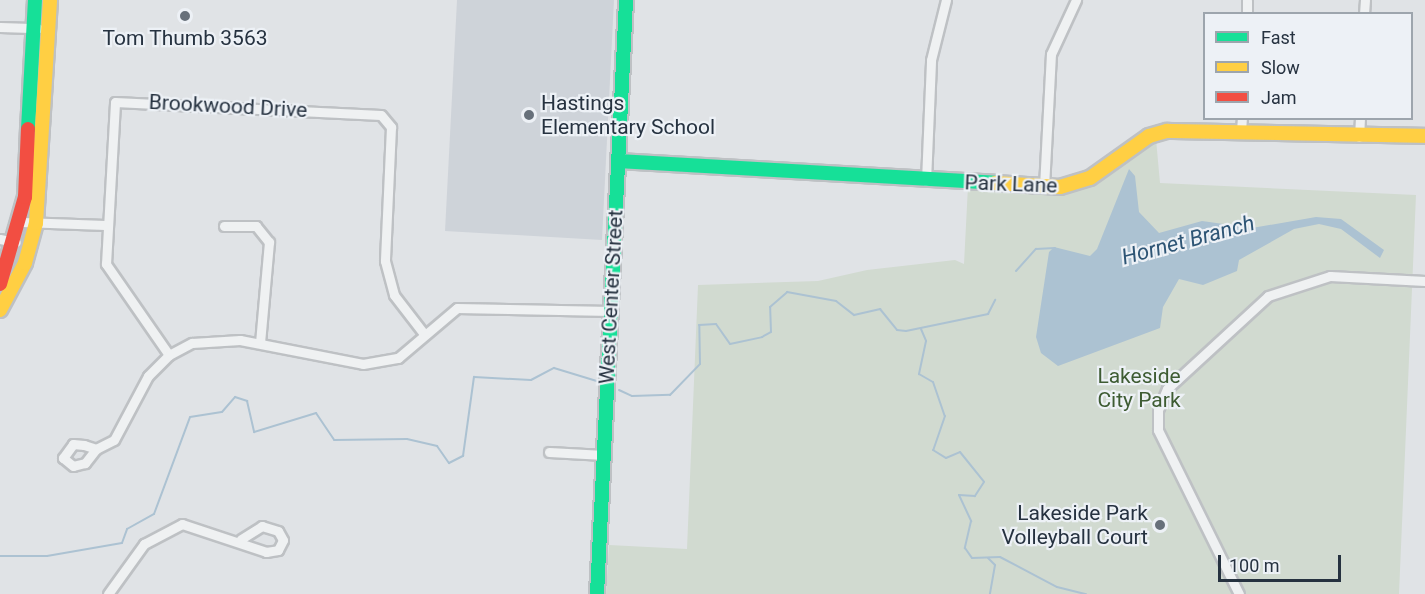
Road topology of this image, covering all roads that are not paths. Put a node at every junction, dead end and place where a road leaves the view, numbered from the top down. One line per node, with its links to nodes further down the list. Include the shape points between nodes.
1 (35, 0): 7 (street)
2 (50, 0): 8 (street)
3 (626, 0): 13 (street, West Center Street)
4 (946, 0): 14 (street, via 931,60)
5 (1076, 0): 15 (street, via 1051,54)
6 (0, 27): 7 (street)
7 (33, 28): 8 (street); 16 (street)
8 (49, 28): 16 (street)
9 (1360, 120): 12 (street)
10 (1242, 125): 12 (street, Park Lane); 15 (street, Park Lane, via 1149,136 1083,182)
11 (1425, 136): 12 (street, Park Lane)
12 (1359, 137)
13 (618, 161): 14 (street, Park Lane); 24 (street, West Center Street)
14 (926, 181): 15 (street, Park Lane)
15 (1044, 187)
16 (29, 223): 17 (street); 20 (street); 23 (street, via 25,263)
17 (105, 225): 25 (street, Brookwood Drive, via 115,102 381,115 391,127 386,261 394,295); 27 (street, Brookwood Drive, via 106,264)
18 (224, 226): 26 (street, via 256,226 269,242)
19 (0, 239): 20 (street)
20 (16, 242): 22 (street)
21 (1425, 281): 34 (street, via 1350,274 1284,289 1242,315 1167,389 1158,410 1158,430)
22 (0, 284)
23 (0, 310)
24 (611, 310): 25 (street, via 472,305 457,308); 30 (street, West Center Street)
25 (424, 334): 26 (street, via 398,358 363,364)
26 (260, 343): 27 (street, via 208,339)
27 (169, 355): 28 (street, via 148,376 114,440)
28 (96, 449)
29 (549, 452): 30 (street)
30 (604, 455): 33 (street, West Center Street)
31 (241, 539): 31 (street, via 258,526 273,528 283,540 272,552 255,549); 32 (street, via 195,524 170,528 132,557)
32 (108, 594)
33 (597, 594)
34 (1239, 594)

